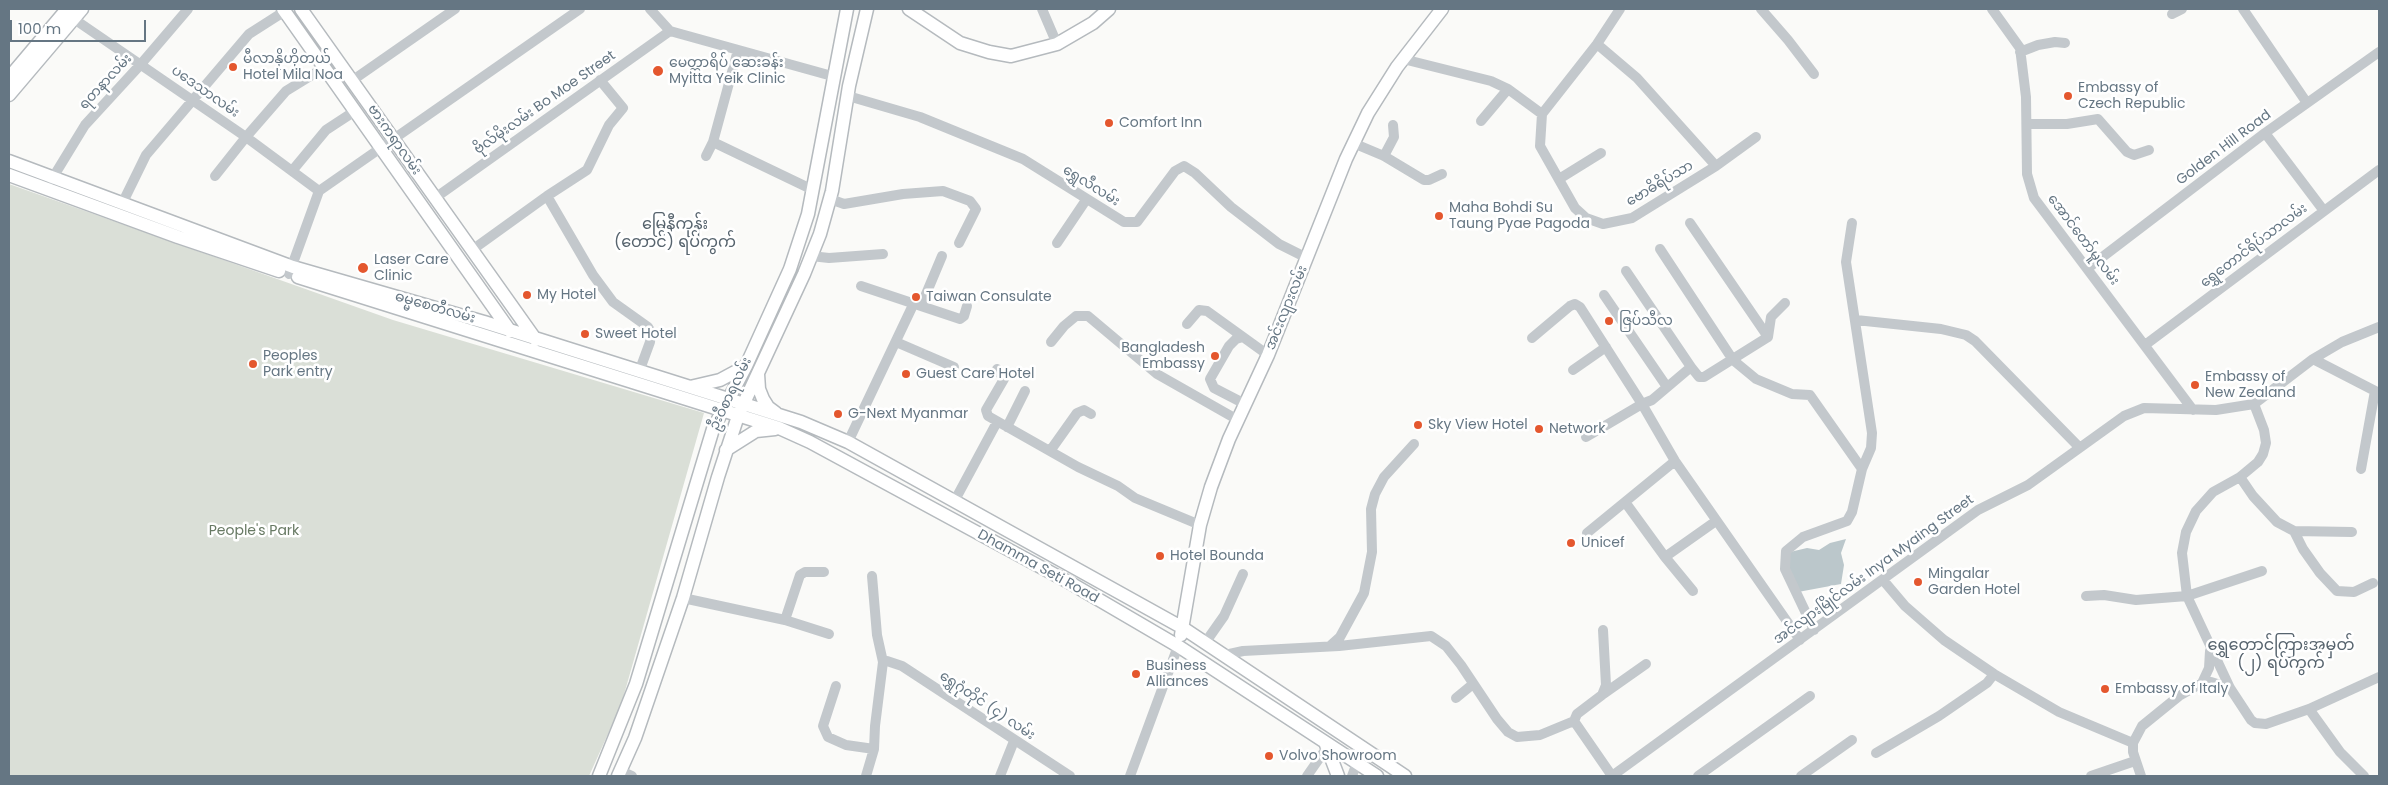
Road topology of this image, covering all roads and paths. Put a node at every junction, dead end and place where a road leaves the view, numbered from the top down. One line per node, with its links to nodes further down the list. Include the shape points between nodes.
1 (188, 9): 28 (street, ရတနာလမ်း)
2 (301, 9): 34 (main road, ဗားကရာလမ်း)
3 (455, 9): 34 (street)
4 (580, 9): 49 (street)
5 (650, 9): 20 (street)
6 (909, 9): 22 (main road, via 960,43 989,52 1011,56)
7 (1042, 9): 22 (street)
8 (1109, 9): 22 (main road, via 1092,24)
9 (1442, 9): 27 (main road, အင်းလျားလမ်း)
10 (1620, 9): 23 (street)
11 (1761, 9): 31 (street)
12 (1992, 9): 25 (street, အောင်တော်မူလမ်း)
13 (2182, 9): 19 (street)
14 (2243, 9): 40 (street)
15 (286, 10): 29 (main road, ဗားကရာလမ်း); 39 (street, via 249,34)
16 (66, 11): 28 (street, ပဒေသာလမ်း); 30 (main road); 33 (highway); 38 (main road)
17 (846, 11): 18 (main road); 32 (main road, ဦးဝီစာရလမ်း)
18 (866, 14): 37 (main road, ဦးဝီစာရလမ်း)
19 (2172, 14)
20 (670, 31): 24 (street); 35 (street, ဗိုလ်မိုးလမ်း Bo Moe Street)
21 (2065, 43): 25 (street, via 2038,45)
22 (1057, 44)
23 (1597, 44): 42 (street); 58 (street, via 1637,78)
24 (738, 50): 32 (street); 50 (street)
25 (2020, 52): 44 (street, အောင်တော်မူလမ်း)
26 (2379, 52): 40 (street, Golden Hill Road)
27 (1403, 58): 36 (street, via 1470,74); 51 (main road, အင်းလျားလမ်း)
28 (141, 64): 39 (street, ပဒေသာလမ်း); 64 (street, ရတနာလမ်း, via 85,124)
29 (324, 67): 41 (main road, ဗားကရာလမ်း); 47 (street, via 286,91)
30 (9, 69)
31 (1814, 74)
32 (832, 79): 37 (main road); 66 (main road, ဦးဝီစာရလမ်း)
33 (9, 80)
34 (353, 80): 49 (main road, ဗားကရာလမ်း)
35 (600, 80): 68 (street, via 622,108 609,125 587,170); 69 (street, ဗိုလ်မိုးလမ်း Bo Moe Street)
36 (1508, 89): 42 (street); 43 (street)
37 (849, 91): 70 (main road, ဦးဝီစာရလမ်း); 71 (street, ရွှေလီလမ်း, via 1023,159)
38 (9, 95)
39 (192, 100): 47 (street, ပဒေသာလမ်း); 72 (street, via 146,155)
40 (2307, 103): 46 (street, Golden Hill Road)
41 (355, 111): 52 (main road, ဗားကရာလမ်း); 60 (street, via 326,130)
42 (1542, 114): 65 (street, ဗောဓိရိပ်သာ, via 1540,146)
43 (1481, 121)
44 (2028, 124): 53 (street, via 2067,124 2098,119 2127,152 2134,154); 84 (street, အောင်တော်မူလမ်း, via 2027,174 2034,198)
45 (1393, 125): 56 (street, via 1394,137)
46 (2265, 133): 73 (street); 84 (street, Golden Hill Road)
47 (246, 136): 60 (street, ပဒေသာလမ်း); 63 (street)
48 (1756, 137): 58 (street, ဗောဓိရိပ်သာ)
49 (394, 140): 52 (street); 69 (main road, ဗားကရာလမ်း)
50 (713, 142): 55 (street); 66 (street)
51 (1353, 143): 56 (street); 83 (main road, အင်းလျားလမ်း)
52 (381, 149): 67 (street); 88 (main road, ဗားကရာလမ်း)
53 (2148, 150)
54 (1601, 153): 65 (street)
55 (706, 156)
56 (1384, 156): 61 (street, via 1424,180)
57 (9, 161): 64 (main road, ဓမ္မစေတီလမ်း)
58 (1716, 166): 65 (street, ဗောဓိရိပ်သာ, via 1632,218 1603,224 1586,218 1575,208)
59 (2379, 170): 73 (street, ရွှေတောင်ရိပ်သာလမ်း)
60 (292, 171): 67 (street, ပဒေသာလမ်း)
61 (1442, 174)
62 (9, 175): 85 (main road, ဓမ္မစေတီလမ်း, via 178,237)
63 (215, 176)
64 (52, 179): 72 (main road, ဓမ္မစေတီလမ်း)
65 (1559, 179)
66 (812, 189): 111 (main road, ဦးဝီစာရလမ်း, via 808,214 790,269)
67 (319, 191): 85 (street)
68 (547, 196): 79 (street); 116 (street, via 593,275 613,302 651,332)
69 (435, 198): 79 (main road, ဗားကရာလမ်း)
70 (830, 199): 76 (street, via 844,204 943,191 970,201 976,209); 81 (main road, ဦးဝီစာရလမ်း)
71 (1086, 200): 77 (street); 83 (street, ရွှေလီလမ်း, via 1124,222 1136,222 1174,171 1184,166 1231,208 1279,244)
72 (122, 204): 85 (main road, ဓမ္မစေတီလမ်း)
73 (2324, 211): 106 (street, ရွှေတောင်ရိပ်သာလမ်း)
74 (1690, 223): 101 (street)
75 (1852, 223): 95 (street, via 1846,262)
76 (959, 243)
77 (1057, 243)
78 (1660, 249): 110 (street)
79 (472, 250): 86 (main road, ဗားကရာလမ်း)
80 (883, 254): 81 (street)
81 (812, 256): 117 (main road, ဦးဝီစာရလမ်း)
82 (942, 256): 92 (street)
83 (1307, 258): 108 (main road, အင်းလျားလမ်း)
84 (2088, 268): 106 (street, အောင်တော်မူလမ်း)
85 (291, 270): 96 (main road, ဓမ္မစေတီလမ်း); 105 (main road, ဓမ္မစေတီလမ်း)
86 (487, 270): 88 (main road, via 482,280); 105 (main road, ဗားကရာလမ်း)
87 (1626, 271): 113 (street)
88 (474, 281): 94 (main road, ဗားကရာလမ်း)
89 (860, 286): 92 (street)
90 (1604, 294): 119 (street)
91 (1785, 303): 101 (street, via 1771,317)
92 (917, 306): 93 (street, via 960,319); 103 (street)
93 (967, 306)
94 (493, 309): 96 (main road, via 493,320); 99 (main road, ဗားကရာလမ်း)
95 (1856, 320): 139 (street, via 1941,329 1966,335); 144 (street, via 1872,433 1871,448)
96 (484, 322): 99 (main road, ဓမ္မစေတီလမ်း)
97 (1187, 324): 100 (street, via 1203,309)
98 (2379, 327): 109 (street, အင်လျားမြိုင်လမ်း Inya Myaing Street, via 2342,342)
99 (510, 331): 105 (main road, ဗားကရာလမ်း)
100 (1243, 337): 108 (street); 124 (street, via 1230,346 1210,379 1214,388)
101 (1768, 337): 110 (street)
102 (1532, 338): 107 (street, via 1575,304 1580,306)
103 (896, 342): 112 (street); 137 (street)
104 (1051, 342): 131 (street, via 1076,316 1088,316 1156,374)
105 (533, 345): 116 (main road, ဓမ္မစေတီလမ်း); 123 (main road, ဓမ္မစေတီလမ်း)
106 (2145, 345): 128 (street, အောင်တော်မူလမ်း)
107 (1606, 346): 115 (street); 125 (street)
108 (1268, 355): 124 (main road, အင်းလျားလမ်း)
109 (2313, 359): 121 (street); 126 (street, အင်လျားမြိုင်လမ်း Inya Myaing Street)
110 (1733, 360): 113 (street, via 1701,378); 144 (street, via 1756,379 1792,394 1810,395)
111 (746, 366): 118 (main road, via 720,380); 122 (main road, ဦးဝီစာရလမ်း)
112 (954, 367)
113 (1691, 367): 119 (street)
114 (997, 369): 133 (street, via 1004,379 985,413)
115 (1573, 370)
116 (639, 372): 118 (main road, ဓမ္မစေတီလမ်း)
117 (758, 372): 127 (main road, ဦးဝီစာရလမ်း); 132 (main road, via 763,399)
118 (686, 387): 122 (main road, ဓမ္မစေတီလမ်း)
119 (1667, 387): 125 (street)
120 (1025, 391): 134 (street)
121 (2377, 392): 143 (street)
122 (728, 399): 127 (main road, ဓမ္မစေတီလမ်း); 129 (main road, ဦးဝီစာရလမ်း)
123 (696, 403): 129 (main road, ဓမ္မစေတီလမ်း); 135 (main road, via 707,413)
124 (1245, 404): 131 (main road, အင်းလျားလမ်း)
125 (1642, 404): 136 (street); 142 (street)
126 (2254, 404): 128 (street, အင်လျားမြိုင်လမ်း Inya Myaing Street); 145 (street, via 2266,443 2258,462)
127 (741, 410): 129 (main road, ဓမ္မစေတီလမ်း); 132 (main road, ဓမ္မစေတီလမ်း); 140 (main road, ဦးဝီစာရလမ်း)
128 (2193, 410): 139 (street, အင်လျားမြိုင်လမ်း Inya Myaing Street, via 2144,408 2134,411)
129 (722, 411): 135 (main road, ဦးဝီစာရလမ်း)
130 (1091, 414): 141 (street, via 1084,410 1077,413)
131 (1238, 420): 150 (main road, အင်းလျားလမ်း, via 1211,487)
132 (780, 422): 137 (main road, Dhamma Seti Road, via 801,422); 140 (main road, via 756,431); 148 (main road, Dhamma Seti Road, via 810,442)
133 (997, 422): 134 (street); 146 (street)
134 (1006, 427): 141 (street)
135 (713, 429): 198 (main road, ဦးဝီစာရလမ်း, via 636,684)
136 (1586, 437)
137 (848, 442): 146 (main road, Dhamma Seti Road)
138 (1414, 444): 174 (street, via 1384,477 1375,494 1372,552 1364,593 1345,629)
139 (2079, 447): 159 (street, အင်လျားမြိုင်လမ်း Inya Myaing Street, via 2028,485 1978,510)
140 (726, 450): 164 (main road, ဦးဝီစာရလမ်း)
141 (1050, 451): 150 (street, via 1135,498)
142 (1675, 461): 147 (street); 149 (street)
143 (2361, 469)
144 (1862, 470): 168 (street, via 1847,521 1803,537 1786,551 1785,569)
145 (2240, 477): 151 (street, via 2277,522); 163 (street, via 2213,492 2190,521 2182,553)
146 (955, 500): 148 (main road); 166 (main road, Dhamma Seti Road)
147 (1626, 502): 153 (street); 154 (street)
148 (946, 516): 173 (main road, Dhamma Seti Road)
149 (1716, 521): 154 (street); 170 (street)
150 (1200, 525): 166 (main road, အင်းလျားလမ်း)
151 (2294, 531): 152 (street); 160 (street, via 2303,549 2336,591 2354,592)
152 (2352, 532)
153 (1587, 533)
154 (1665, 557): 161 (street)
155 (2262, 571): 163 (street)
156 (824, 572): 165 (street, via 800,575)
157 (1243, 574): 171 (street, via 1224,616)
158 (872, 576): 176 (street, via 877,635)
159 (1883, 580): 168 (street, အင်လျားမြိုင်လမ်း Inya Myaing Street); 178 (street, via 1905,606 1944,640)
160 (2373, 582)
161 (1693, 591)
162 (2086, 596): 163 (street, via 2136,600)
163 (2186, 596): 172 (street)
164 (683, 598): 165 (street); 197 (main road, ဦးဝီစာရလမ်း)
165 (785, 620): 169 (street)
166 (1183, 628): 171 (main road, Dhamma Seti Road); 173 (main road, အင်းလျားလမ်း)
167 (1603, 630): 184 (street, via 1606,686)
168 (1814, 630): 170 (street, အင်လျားမြိုင်လမ်း Inya Myaing Street)
169 (829, 634)
170 (1800, 640): 208 (street, အင်လျားမြိုင်လမ်း Inya Myaing Street)
171 (1205, 643): 175 (main road, Dhamma Seti Road)
172 (2210, 645): 180 (street, via 2209,668); 183 (street)
173 (1178, 646): 191 (main road, Dhamma Seti Road); 202 (street)
174 (1330, 646): 175 (street, via 1242,651); 181 (street, via 1431,636 1446,646)
175 (1225, 655): 192 (main road, Dhamma Seti Road)
176 (885, 662): 190 (street, ရွှေဂုံတိုင် (၄) လမ်း, via 902,666); 193 (street)
177 (1646, 664): 184 (street)
178 (1994, 674): 194 (street); 195 (street, via 1987,683 1939,716)
179 (2379, 677): 187 (street)
180 (2202, 683): 183 (street, via 2211,682); 194 (street, via 2142,726)
181 (1473, 684): 186 (street); 188 (street, via 1497,719 1517,737 1540,735)
182 (836, 686): 193 (street, via 823,726 828,737 846,745)
183 (2230, 688): 187 (street, via 2251,720 2260,725)
184 (1602, 695): 188 (street, via 1576,714)
185 (1810, 696): 209 (street)
186 (1456, 698)
187 (2310, 709): 213 (street, via 2340,752)
188 (1574, 721): 208 (street)
189 (1852, 740): 210 (street)
190 (1014, 741): 200 (street); 201 (street, ရွှေဂုံတိုင် (၄) လမ်း)
191 (1327, 744): 196 (main road); 203 (street); 204 (main road)
192 (1362, 747): 196 (street); 207 (main road)
193 (874, 750): 199 (street)
194 (2133, 752): 211 (street); 212 (street)
195 (1876, 753)
196 (1357, 763): 205 (street); 206 (main road)
197 (624, 774)
198 (599, 776)
199 (866, 776)
200 (1000, 776)
201 (1070, 776)
202 (1130, 776)
203 (1307, 776)
204 (1338, 776)
205 (1352, 776)
206 (1377, 776)
207 (1405, 776)
208 (1612, 776)
209 (1698, 776)
210 (1800, 776)
211 (2091, 776)
212 (2141, 776)
213 (2364, 776)

